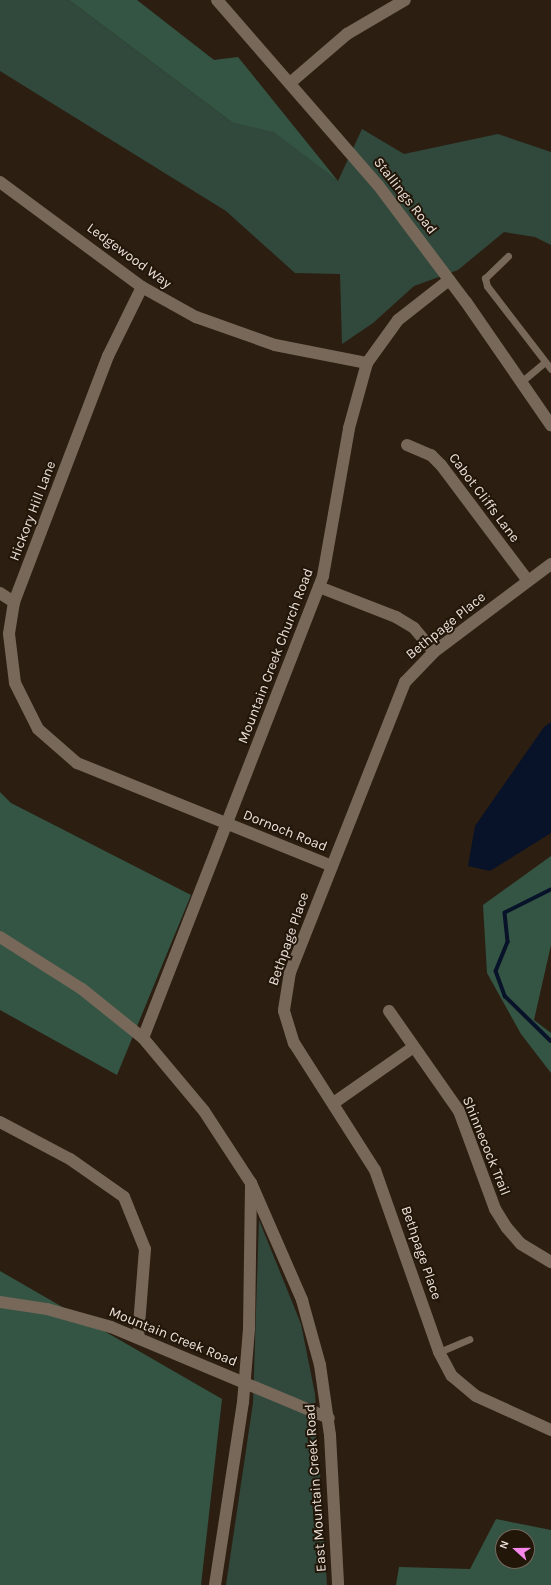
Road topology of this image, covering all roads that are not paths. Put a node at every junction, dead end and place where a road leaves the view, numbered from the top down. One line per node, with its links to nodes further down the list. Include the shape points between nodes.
1 (217, 0): 3 (street, Stallings Road)
2 (405, 0): 3 (street, via 347,34)
3 (290, 83): 6 (street, Stallings Road, via 378,185)
4 (0, 182): 7 (street, Ledgewood Way)
5 (508, 256): 8 (lane, via 485,278 488,286)
6 (449, 280): 9 (street, Mountain Creek Church Road, via 398,320); 11 (street, Stallings Road)
7 (142, 287): 9 (street, Ledgewood Way, via 196,317 250,338); 18 (street, Hickory Hill Lane, via 108,356)
8 (546, 362): 10 (lane); 11 (lane)
9 (367, 363): 16 (street, Mountain Creek Church Road, via 349,428 329,553)
10 (551, 369)
11 (522, 382): 12 (street, Stallings Road)
12 (551, 425)
13 (407, 445): 15 (street, Cabot Cliffs Lane, via 431,455 441,465)
14 (551, 564): 15 (street, Bethpage Place)
15 (528, 581): 19 (street, Bethpage Place)
16 (319, 587): 19 (street, via 401,620 414,628); 20 (street, Mountain Creek Church Road)
17 (0, 593): 18 (street)
18 (14, 602): 20 (street, Hickory Hill Lane, via 9,634 15,683 29,715 50,742 89,769)
19 (434, 652): 21 (street, Bethpage Place, via 402,688)
20 (228, 825): 21 (street, Dornoch Road); 24 (street, Mountain Creek Church Road)
21 (332, 866): 26 (street, Bethpage Place, via 290,972 284,1011 294,1043)
22 (0, 937): 24 (street, East Mountain Creek Road, via 82,989)
23 (388, 1011): 25 (street, Shinnecock Trail)
24 (143, 1038): 28 (street, East Mountain Creek Road, via 204,1111)
25 (412, 1048): 26 (street); 29 (street, Shinnecock Trail, via 459,1111 495,1209 507,1228 521,1244)
26 (335, 1102): 33 (street, Bethpage Place, via 383,1189)
27 (0, 1122): 31 (street, via 70,1159 124,1197 145,1249)
28 (252, 1183): 34 (street); 35 (street, East Mountain Creek Road, via 302,1300 320,1365)
29 (551, 1262)
30 (0, 1302): 31 (street, Mountain Creek Road, via 47,1309)
31 (138, 1336): 34 (street, Mountain Creek Road)
32 (469, 1339): 33 (lane)
33 (439, 1352): 36 (street, Bethpage Place, via 452,1376 476,1396)
34 (244, 1382): 35 (street, Mountain Creek Road); 37 (street)
35 (329, 1418): 38 (street, East Mountain Creek Road)
36 (551, 1430)
37 (215, 1585)
38 (338, 1585)

